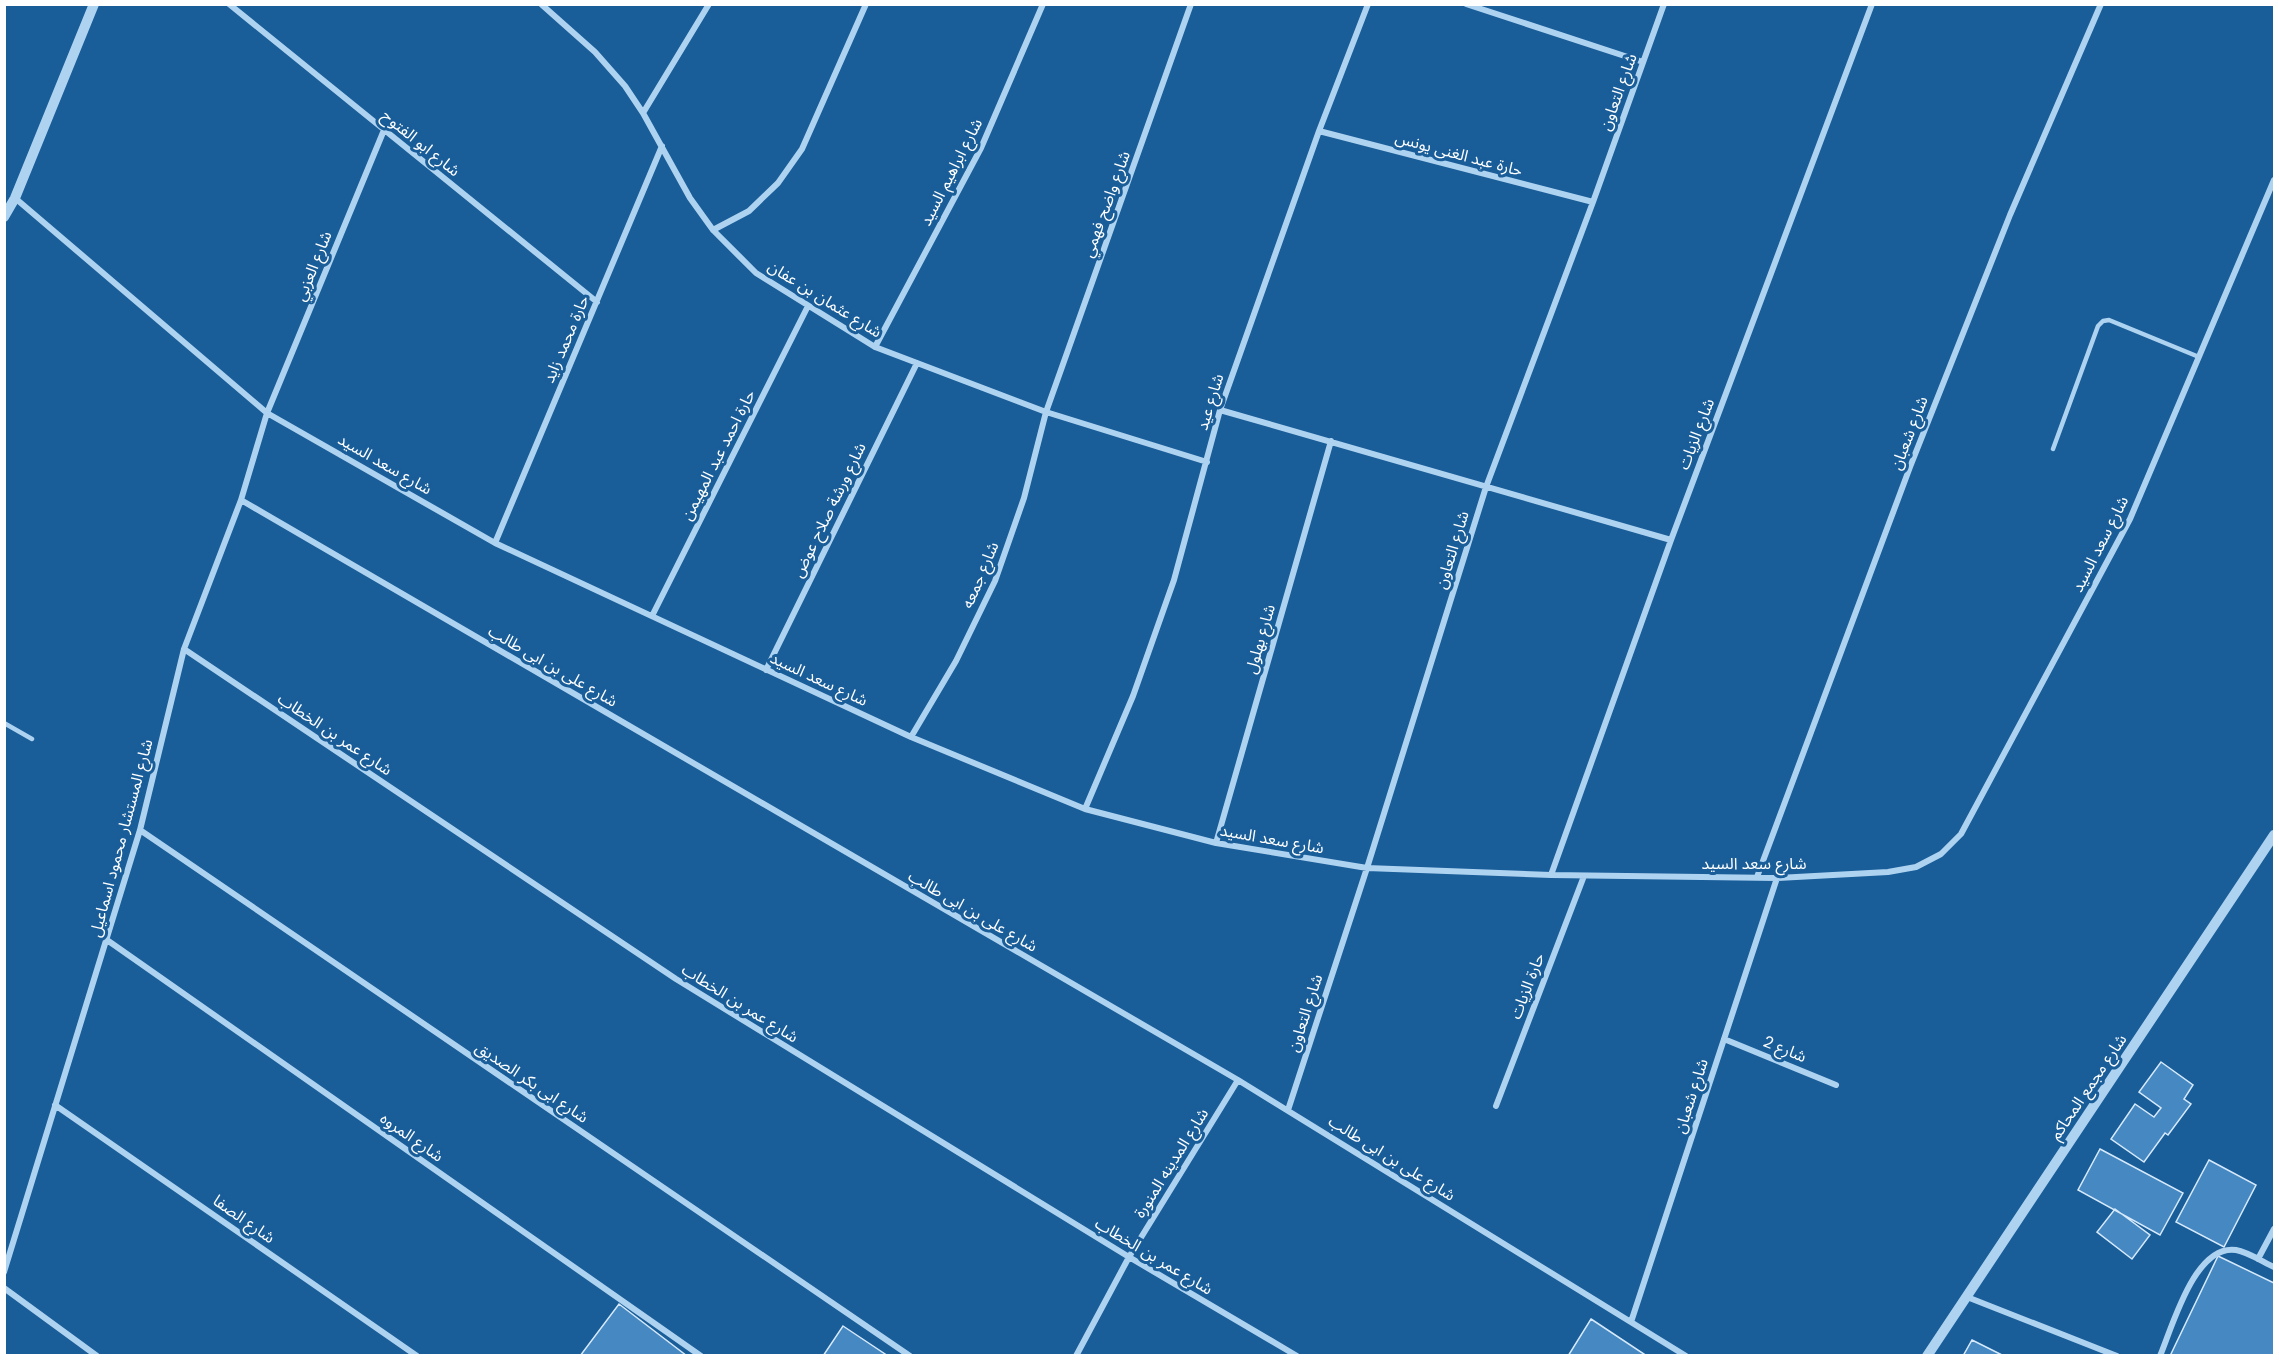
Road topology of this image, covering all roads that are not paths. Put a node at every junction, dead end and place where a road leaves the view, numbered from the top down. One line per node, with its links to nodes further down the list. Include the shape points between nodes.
1 (94, 4): 19 (street)
2 (229, 4): 15 (street, شارع ابو الفتوح)
3 (541, 4): 14 (street, شارع عثمان بن عفان, via 595,52)
4 (709, 4): 14 (street)
5 (866, 4): 22 (street, via 802,149 778,183 749,211)
6 (1043, 4): 25 (street, شارع ابراهيم السيد, via 981,148)
7 (1191, 4): 30 (street, شارع واضح فهمي)
8 (1368, 4): 16 (street, شارع عيد)
9 (1466, 4): 13 (street)
10 (1664, 4): 13 (street, شارع التعاون)
11 (1872, 4): 36 (street, شارع الزيات)
12 (2101, 4): 51 (street, شارع شعبان, via 2010,215 1928,423)
13 (1643, 62): 20 (street, شارع التعاون)
14 (644, 113): 17 (street, شارع عثمان بن عفان)
15 (384, 130): 23 (street, شارع ابو الفتوح); 29 (street, شارع العزبي)
16 (1319, 131): 20 (street, حارة عبد الغنى يونس); 28 (street, شارع عيد)
17 (662, 146): 22 (street, شارع عثمان بن عفان, via 690,198); 23 (street, حارة محمد زايد)
18 (2274, 180): 26 (street, شارع سعد السيد)
19 (15, 198): 21 (street); 29 (street, شارع سعد السيد)
20 (1593, 202): 34 (street, شارع التعاون)
21 (4, 217)
22 (713, 230): 24 (street, شارع عثمان بن عفان, via 756,273)
23 (597, 302): 37 (street, حارة محمد زايد)
24 (808, 306): 25 (street, شارع عثمان بن عفان); 38 (street, حارة احمد عبد المهيمن)
25 (875, 347): 27 (street, شارع عثمان بن عفان)
26 (2199, 357): 32 (lane, via 2109,320 2103,321); 52 (street, شارع سعد السيد, via 2130,519 1961,834 1941,854 1916,867)
27 (917, 363): 30 (street, شارع عثمان بن عفان); 40 (street, شارع ورشة صلاح عوض)
28 (1221, 410): 31 (street); 33 (street, شارع عيد)
29 (267, 412): 35 (street, شارع المستشار محمود اسماعيل); 37 (street, شارع سعد السيد)
30 (1046, 412): 33 (street, شارع عثمان بن عفان); 42 (street, شارع جمعه, via 1024,498 995,581 956,661)
31 (1331, 441): 34 (street); 47 (street, شارع بهلول)
32 (2053, 449)
33 (1207, 462): 44 (street, شارع عيد, via 1166,602 1133,696)
34 (1486, 486): 36 (street); 48 (street, شارع التعاون)
35 (241, 500): 39 (street, شارع المستشار محمود اسماعيل); 55 (street, شارع على بن ابى طالب)
36 (1671, 540): 49 (street, شارع الزيات)
37 (495, 543): 38 (street, شارع سعد السيد)
38 (652, 616): 40 (street, شارع سعد السيد)
39 (184, 649): 45 (street, شارع المستشار محمود اسماعيل); 61 (street, شارع عمر بن الخطاب, via 676,979)
40 (766, 670): 42 (street, شارع سعد السيد)
41 (4, 723): 43 (lane)
42 (911, 737): 44 (street, شارع سعد السيد)
43 (32, 739)
44 (1085, 809): 47 (street, شارع سعد السيد)
45 (140, 830): 53 (street, شارع المستشار محمود اسماعيل); 71 (street, شارع ابى بكر الصديق)
46 (2274, 835): 66 (street, شارع مجمع المحاكم)
47 (1216, 843): 48 (street, شارع سعد السيد)
48 (1367, 868): 49 (street, شارع سعد السيد); 59 (street, شارع التعاون)
49 (1551, 875): 50 (street, شارع سعد السيد)
50 (1584, 876): 51 (street, شارع سعد السيد); 58 (street, حارة الزيات)
51 (1757, 877): 52 (street, شارع سعد السيد)
52 (1777, 878): 54 (street, شارع شعبان)
53 (107, 940): 57 (street, شارع المستشار محمود اسماعيل); 70 (street, شارع المروه)
54 (1724, 1040): 56 (street, شارع 2); 67 (street, شارع شعبان)
55 (1238, 1080): 59 (street, شارع على بن ابى طالب); 61 (street, شارع المدينه المنورة)
56 (1836, 1084)
57 (55, 1105): 64 (street, شارع المستشار محمود اسماعيل); 69 (street, شارع الصفا)
58 (1496, 1106)
59 (1288, 1110): 67 (street, شارع على بن ابى طالب)
60 (2274, 1229): 62 (street)
61 (1128, 1257): 72 (street, شارع المدينه المنورة); 73 (street, شارع عمر بن الخطاب)
62 (2258, 1259): 63 (street); 77 (street, via 2236,1250 2212,1255 2196,1272)
63 (2274, 1267)
64 (4, 1272)
65 (4, 1288): 68 (street)
66 (1967, 1297): 75 (street, شارع مجمع المحاكم); 76 (street)
67 (1631, 1322): 74 (street, شارع على بن ابى طالب)
68 (97, 1356)
69 (417, 1356)
70 (701, 1356)
71 (910, 1356)
72 (1076, 1356)
73 (1297, 1356)
74 (1686, 1356)
75 (1927, 1356)
76 (2117, 1356)
77 (2160, 1356)

